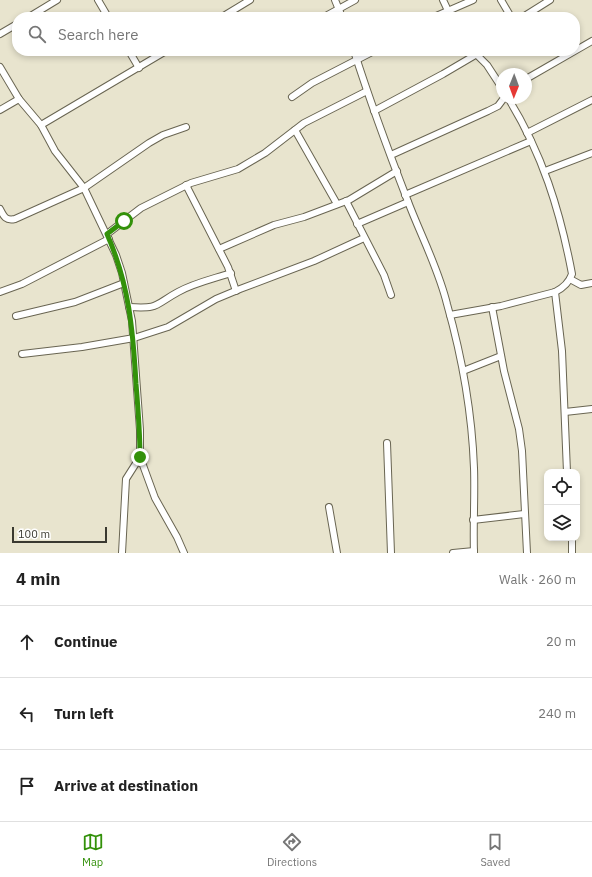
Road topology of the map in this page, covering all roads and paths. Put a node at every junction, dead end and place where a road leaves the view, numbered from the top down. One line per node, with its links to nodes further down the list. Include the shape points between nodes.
1 (57, 0): 12 (street)
2 (98, 0): 13 (street)
3 (250, 0): 14 (street)
4 (335, 0): 10 (street)
5 (355, 0): 10 (street)
6 (442, 0): 11 (street)
7 (473, 0): 11 (street)
8 (501, 0): 17 (street)
9 (550, 0): 18 (street)
10 (339, 10): 15 (street)
11 (449, 10): 16 (street)
12 (37, 12)
13 (105, 12)
14 (230, 12)
15 (335, 12)
16 (445, 12)
17 (507, 12)
18 (531, 12)
19 (12, 27): 20 (street)
20 (0, 34)
21 (592, 41): 22 (street)
22 (580, 48)
23 (132, 56): 32 (street)
24 (158, 56): 32 (street)
25 (356, 56): 30 (street)
26 (366, 56): 30 (street)
27 (470, 56): 42 (street, via 443,74)
28 (478, 56): 34 (street)
29 (566, 56): 33 (street)
30 (357, 61): 35 (street); 36 (street, via 312,83)
31 (0, 67): 37 (street)
32 (139, 68): 43 (street)
33 (532, 76)
34 (496, 79)
35 (367, 91): 42 (street); 45 (street)
36 (292, 97)
37 (19, 99): 41 (street); 43 (street)
38 (592, 101): 46 (street)
39 (500, 104): 49 (street)
40 (511, 104): 46 (street)
41 (0, 110)
42 (374, 111): 49 (street)
43 (41, 125): 53 (street, via 55,151)
44 (186, 127): 53 (street, via 149,143)
45 (295, 130): 52 (street, via 265,153 238,168); 56 (street)
46 (528, 133): 47 (street)
47 (531, 141): 51 (street); 54 (street)
48 (592, 153): 51 (street)
49 (392, 155): 50 (street)
50 (397, 171): 54 (street); 55 (street)
51 (545, 171): 63 (street, via 559,213 572,274)
52 (186, 185): 59 (street, via 141,208); 61 (street)
53 (84, 188): 57 (street, via 15,219 5,218); 59 (street)
54 (407, 198): 58 (street); 72 (street, via 437,271)
55 (346, 201): 56 (street); 58 (street)
56 (337, 204): 61 (street, via 274,225)
57 (0, 209)
58 (357, 224): 60 (street)
59 (108, 237): 64 (street); 67 (street, via 28,281)
60 (364, 238): 66 (street, via 314,261); 69 (street)
61 (219, 249): 62 (street)
62 (231, 273): 66 (street); 70 (street, via 177,292 153,307)
63 (570, 278): 65 (street, via 581,285); 68 (street, via 567,284)
64 (124, 283): 70 (street); 73 (street, via 75,302)
65 (592, 283)
66 (236, 291): 74 (street, via 216,299 168,327)
67 (0, 292)
68 (555, 292): 71 (street); 79 (street, via 562,351)
69 (391, 295)
70 (130, 307): 74 (street)
71 (492, 307): 72 (street); 76 (street)
72 (450, 315): 77 (street)
73 (16, 316)
74 (134, 338): 75 (street); 81 (street)
75 (22, 354)
76 (501, 356): 77 (street); 84 (street, via 522,451)
77 (463, 371): 85 (street, via 474,469)
78 (592, 409): 79 (street)
79 (565, 412): 82 (street)
80 (387, 443): 91 (street)
81 (140, 457): 88 (street, via 126,479); 89 (street, via 155,498)
82 (566, 469)
83 (328, 507): 90 (street)
84 (524, 514): 85 (street); 93 (street)
85 (473, 520): 87 (street)
86 (572, 541): 94 (street)
87 (474, 552): 92 (street)
88 (122, 553)
89 (184, 553)
90 (337, 553)
91 (391, 553)
92 (452, 553)
93 (527, 553)
94 (572, 553)

